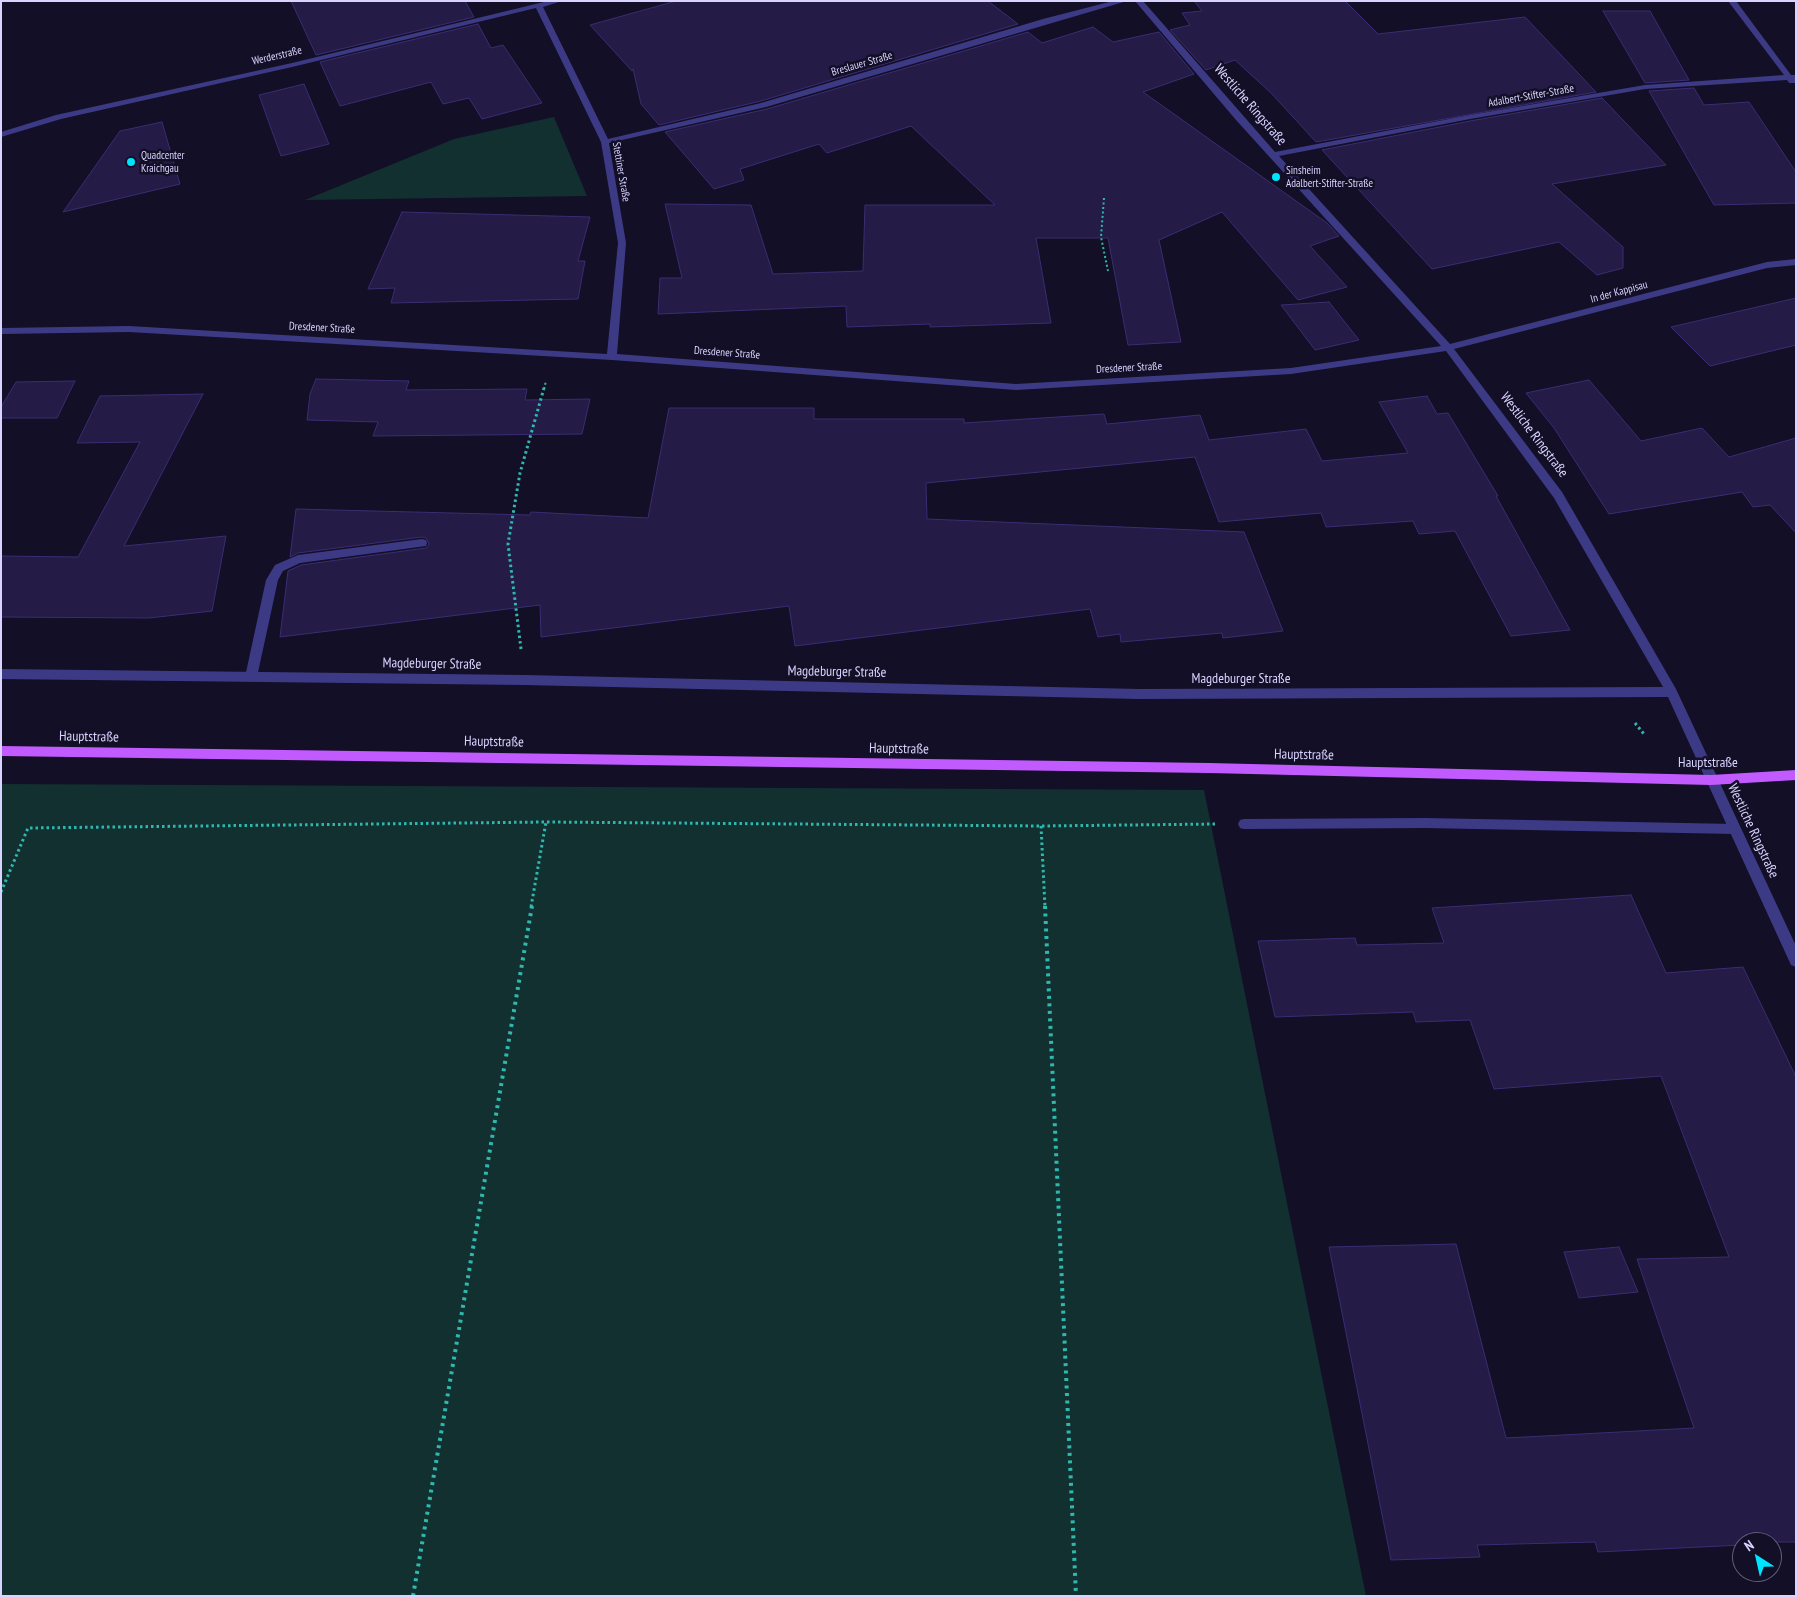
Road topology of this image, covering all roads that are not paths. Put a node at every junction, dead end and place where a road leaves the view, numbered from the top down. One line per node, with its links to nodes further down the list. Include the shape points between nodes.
1 (558, 1): 5 (street, Werderstraße)
2 (1123, 1): 9 (street, Breslauer Straße, via 763,105)
3 (1139, 1): 10 (street, Westliche Ringstraße)
4 (1732, 1): 6 (street)
5 (539, 6): 8 (street, Werderstraße, via 59,117); 9 (street, Stettiner Straße)
6 (1792, 77): 7 (street); 10 (street, Adalbert-Stifter-Straße, via 1645,87)
7 (1796, 86)
8 (1, 135)
9 (605, 142): 14 (street, Stettiner Straße, via 622,243)
10 (1273, 155): 13 (street, Westliche Ringstraße)
11 (1796, 262): 13 (street, In der Kappisau, via 1767,265)
12 (1, 331): 14 (street, Dresdener Straße, via 129,329)
13 (1448, 348): 14 (street, Dresdener Straße, via 1291,372 1016,387); 18 (street, Westliche Ringstraße, via 1558,495)
14 (612, 356)
15 (422, 543): 17 (street, via 298,558 279,568 272,580)
16 (1, 674): 17 (street, Magdeburger Straße)
17 (251, 677): 18 (street, Magdeburger Straße, via 1139,694)
18 (1672, 692): 21 (street, Westliche Ringstraße)
19 (1, 751): 21 (main road, Hauptstraße, via 1219,768)
20 (1796, 775): 21 (main road, Hauptstraße)
21 (1711, 780): 23 (street, Westliche Ringstraße)
22 (1244, 824): 23 (street, via 1425,823)
23 (1735, 829): 24 (street, Westliche Ringstraße)
24 (1796, 961)

